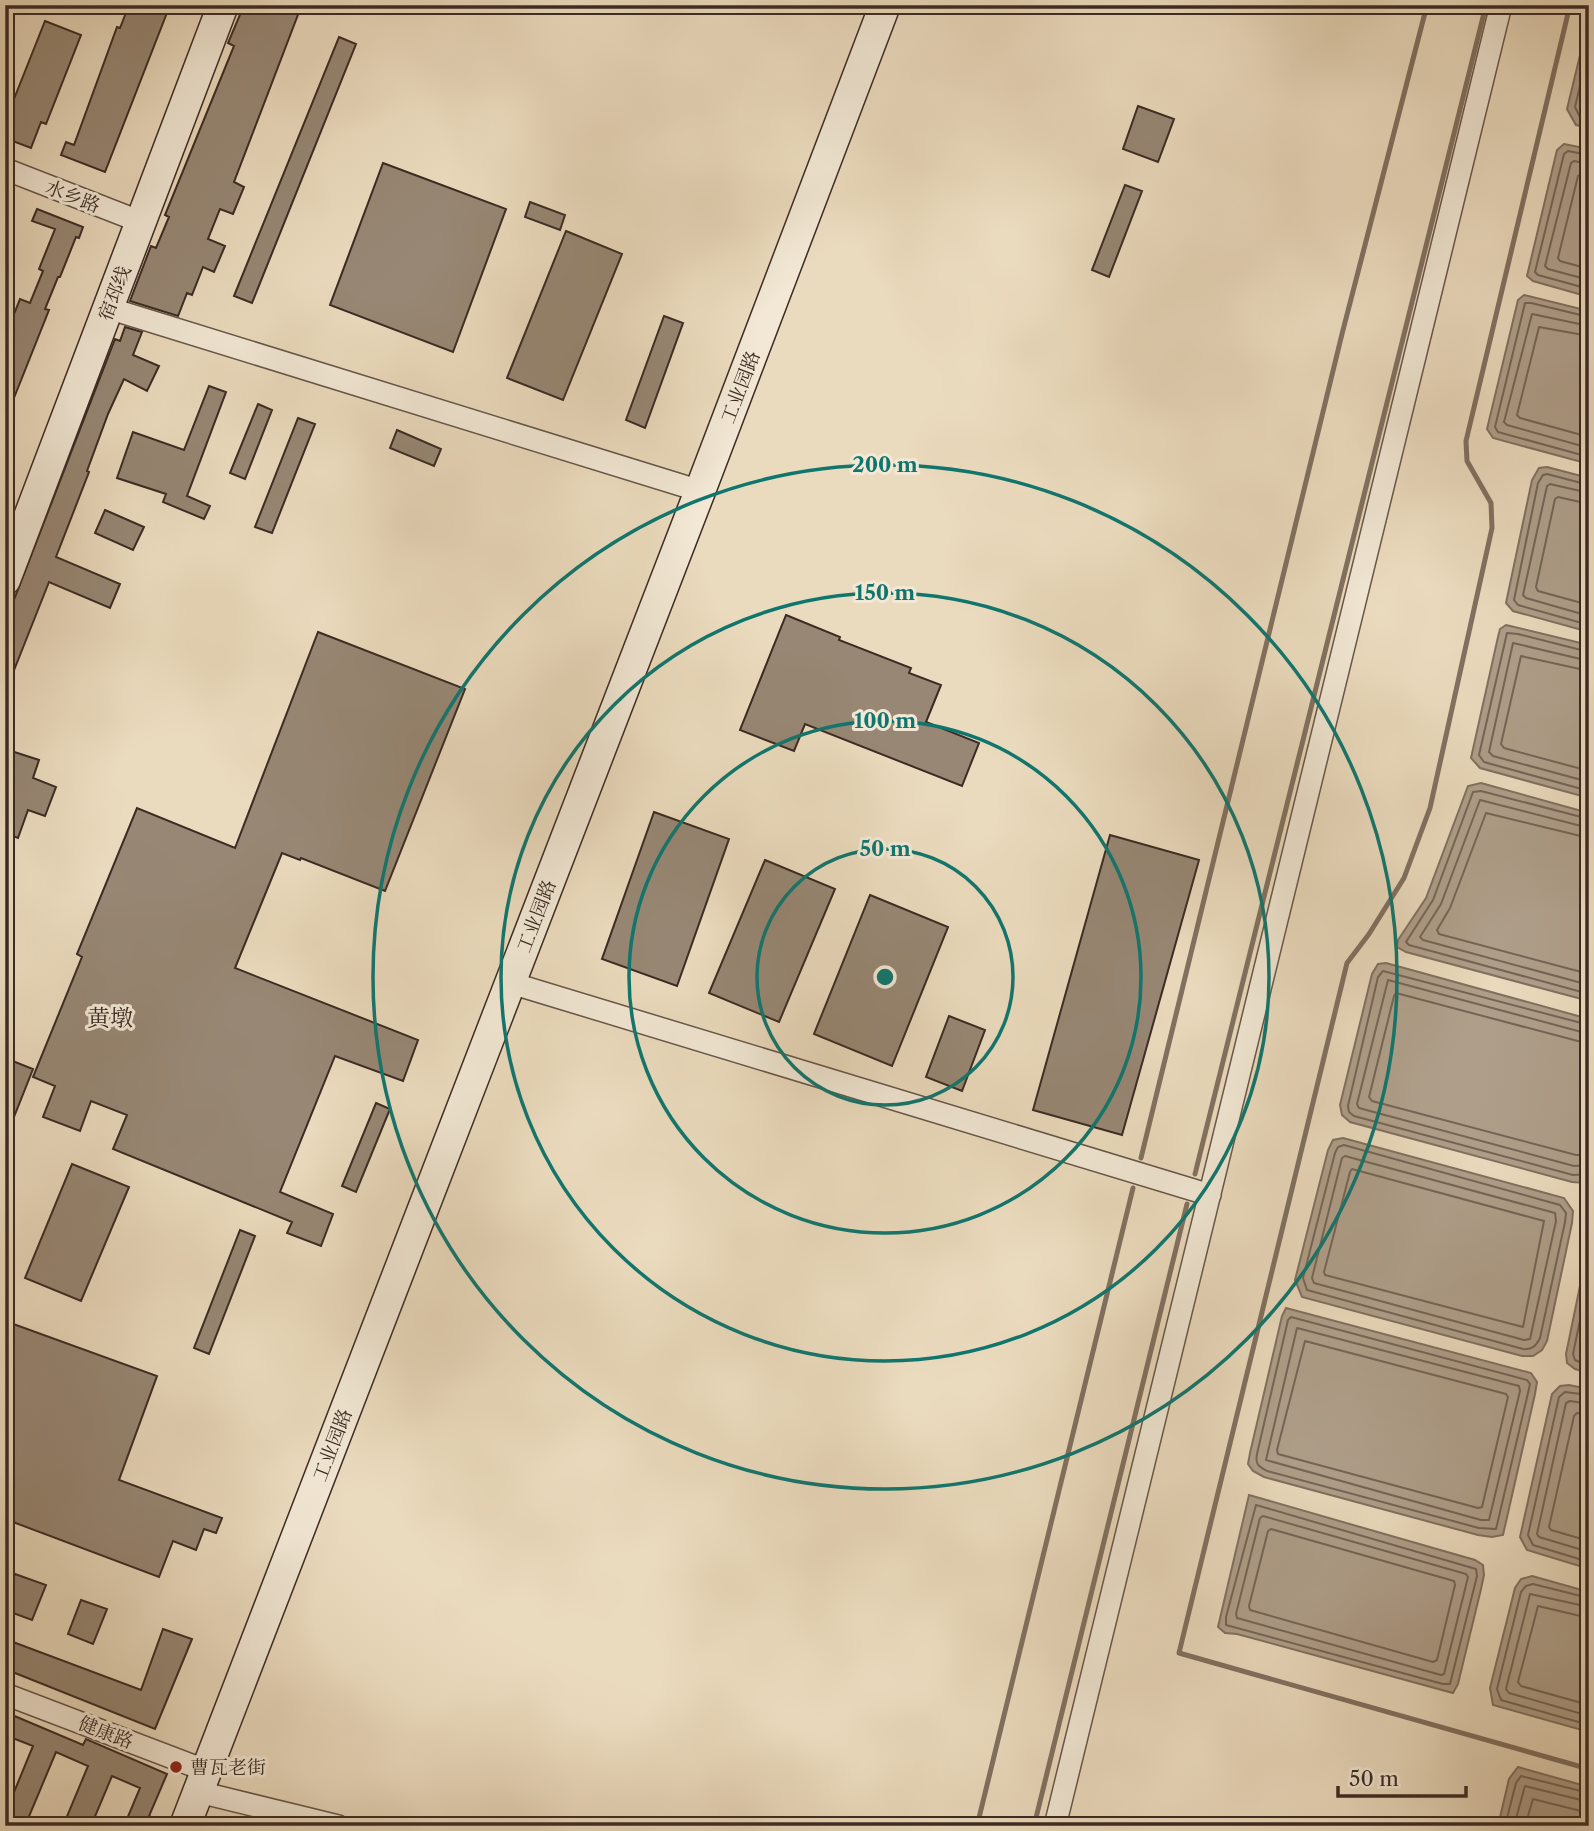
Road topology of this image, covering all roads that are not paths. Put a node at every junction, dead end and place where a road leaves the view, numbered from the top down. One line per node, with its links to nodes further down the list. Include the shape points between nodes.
1 (223, 5): 5 (street, 宿邳线)
2 (885, 5): 7 (street, 工业园路)
3 (1501, 5): 10 (street)
4 (5, 169): 5 (street, 水乡路)
5 (141, 222): 6 (street, 宿邳线)
6 (108, 308): 7 (street); 8 (street, 宿邳线)
7 (700, 491): 9 (street, 工业园路)
8 (5, 580)
9 (510, 983): 10 (street); 12 (street, 工业园路)
10 (1210, 1195): 15 (street)
11 (5, 1694): 12 (street, 健康路)
12 (202, 1781): 13 (street, 工业园路); 14 (street, 健康路)
13 (186, 1826)
14 (338, 1826)
15 (1055, 1826)

